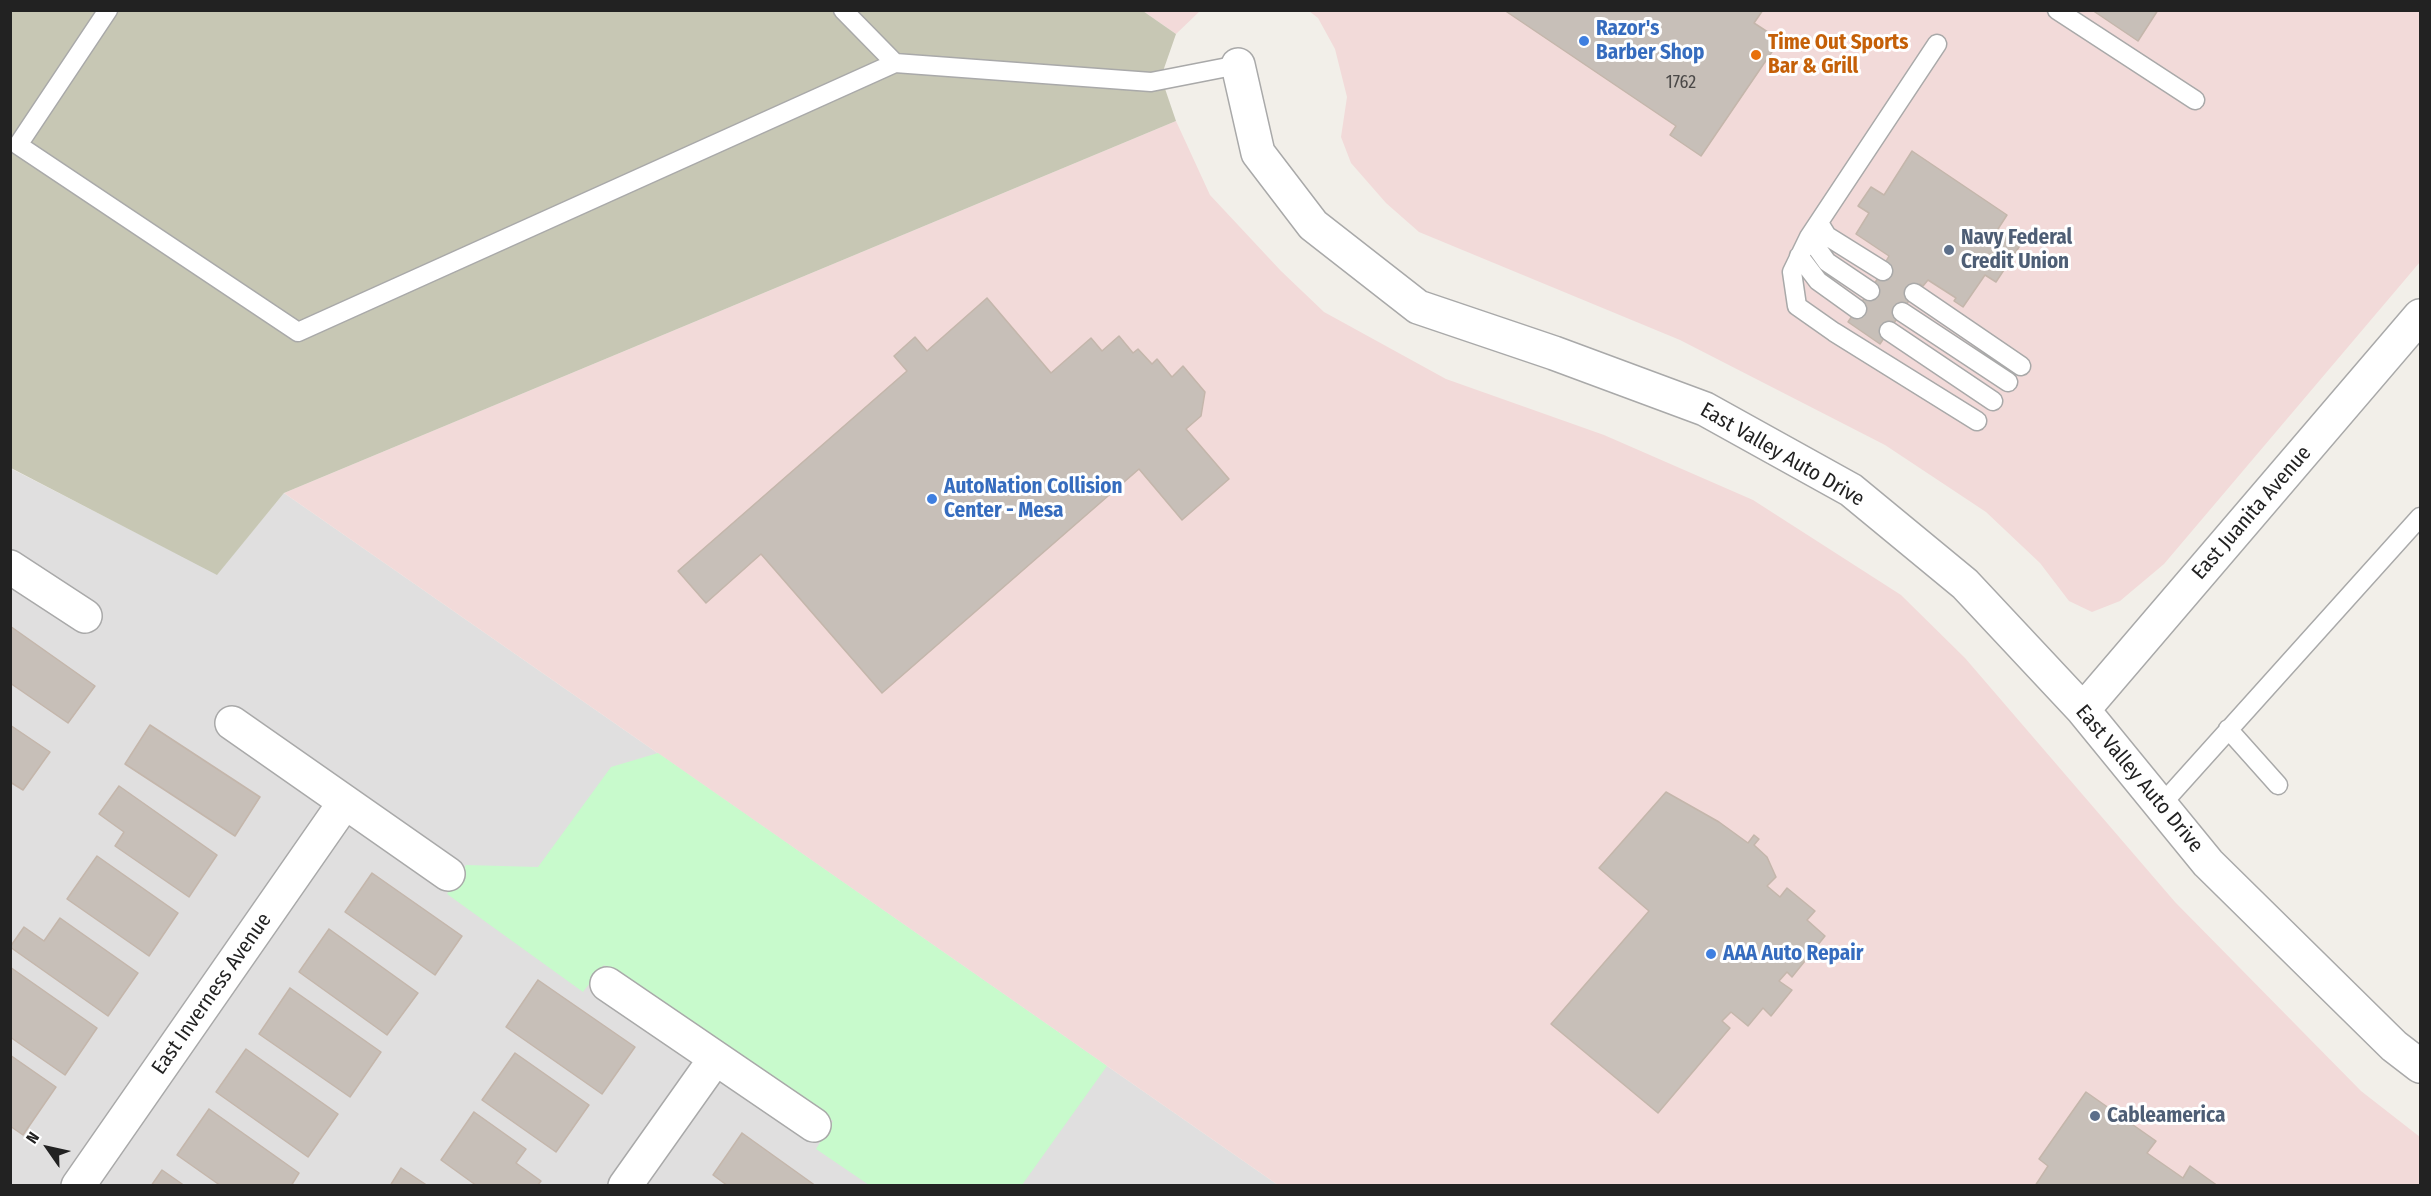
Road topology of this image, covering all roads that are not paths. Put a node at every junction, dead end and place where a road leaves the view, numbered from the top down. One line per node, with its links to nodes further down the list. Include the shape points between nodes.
1 (108, 10): 5 (lane, via 18,146 298,332)
2 (843, 10): 5 (lane)
3 (2057, 10): 7 (lane)
4 (1937, 44): 8 (lane)
5 (895, 63): 6 (lane, via 1151,82)
6 (1238, 65): 24 (street, East Valley Auto Drive, via 1258,153 1313,225 1418,308 1705,409 1851,490 1965,584)
7 (2195, 100)
8 (1814, 230): 9 (lane); 10 (lane); 11 (lane, via 1827,262)
9 (1799, 256): 13 (lane, via 1818,281); 20 (lane, via 1792,272 1797,306)
10 (1883, 271)
11 (1869, 291)
12 (1914, 293): 17 (lane)
13 (1857, 309)
14 (1902, 312): 18 (lane)
15 (2421, 316): 24 (street, East Juanita Avenue)
16 (1889, 331): 19 (lane)
17 (2021, 366)
18 (2008, 382)
19 (1993, 402)
20 (1977, 421)
21 (2421, 517): 26 (lane)
22 (10, 567): 23 (street)
23 (85, 616)
24 (2083, 710): 29 (street, East Valley Auto Drive)
25 (232, 723): 28 (street)
26 (2228, 729): 27 (lane); 29 (lane)
27 (2278, 785)
28 (345, 802): 30 (street); 35 (street, East Inverness Avenue)
29 (2162, 805): 33 (street, East Valley Auto Drive, via 2208,863 2394,1046)
30 (448, 874)
31 (607, 984): 32 (street)
32 (716, 1059): 34 (street); 36 (street)
33 (2421, 1066)
34 (814, 1125)
35 (78, 1185)
36 (625, 1185)

